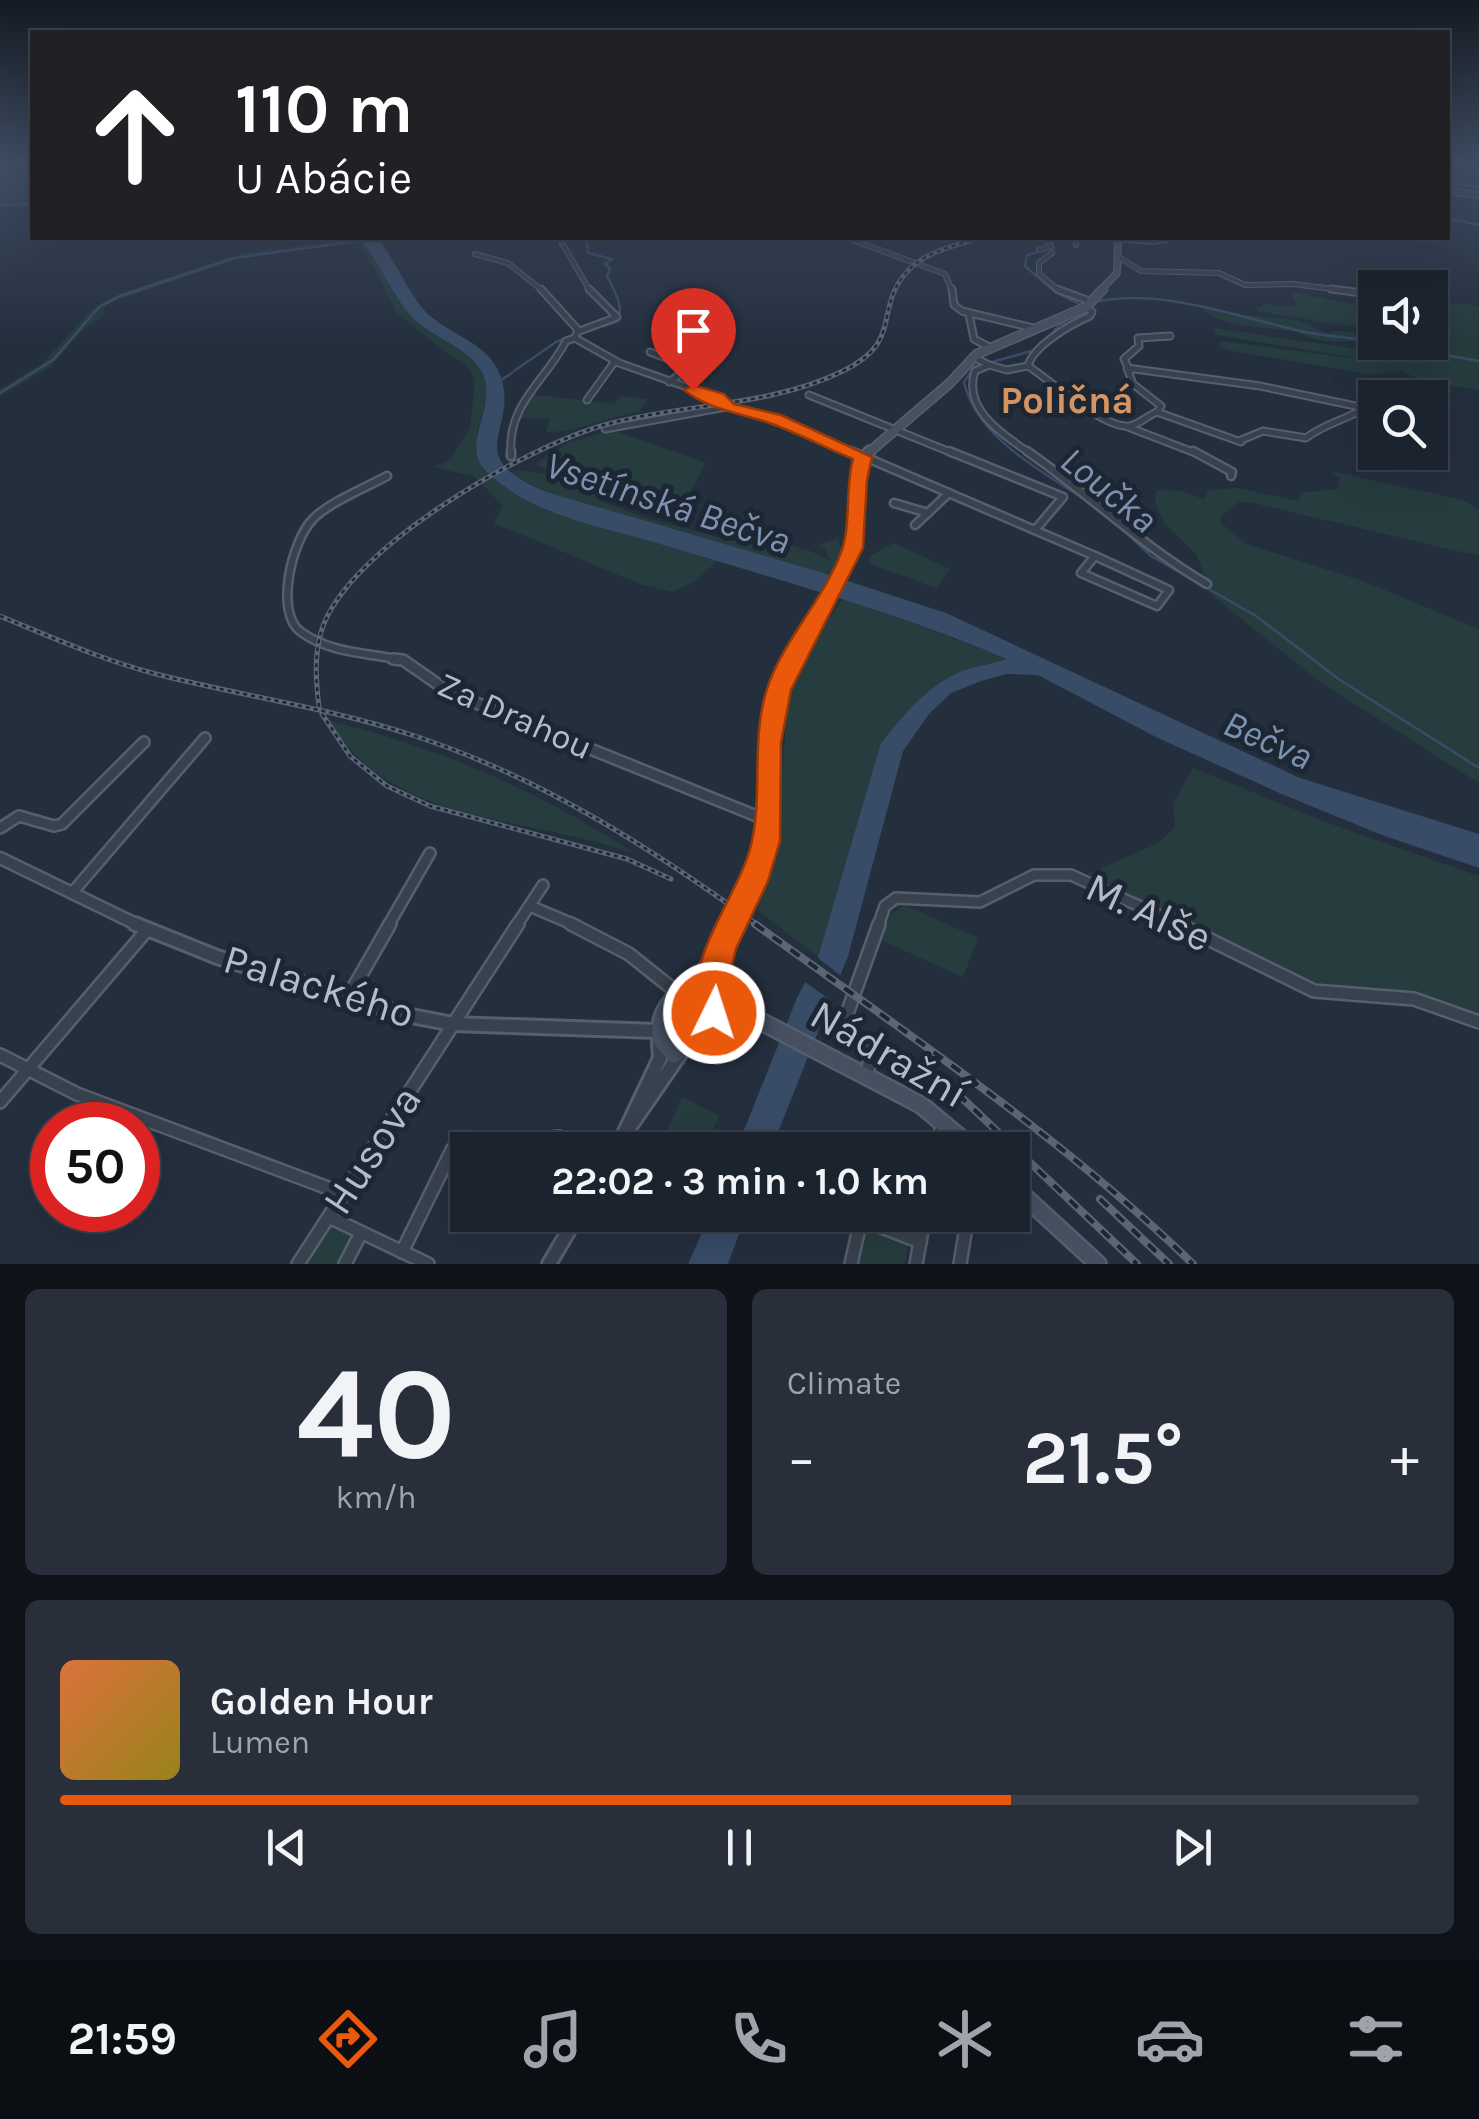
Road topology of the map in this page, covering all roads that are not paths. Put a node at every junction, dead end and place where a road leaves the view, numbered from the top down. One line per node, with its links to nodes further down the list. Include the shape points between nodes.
1 (852, 240): 13 (street, via 945,274 954,305)
2 (1047, 240): 7 (street, via 1051,246)
3 (1118, 240): 10 (main road)
4 (1135, 240): 5 (street)
5 (1165, 240)
6 (562, 243): 17 (street, via 593,296 616,314)
7 (1039, 250)
8 (1052, 253): 12 (street, via 1040,261 1039,274)
9 (474, 254): 17 (street, via 533,277)
10 (1120, 258): 11 (street, via 1141,271); 12 (main road, via 1115,277)
11 (1358, 292)
12 (1089, 305): 16 (main road); 24 (street, via 1090,316 1062,328 1031,355)
13 (969, 314): 14 (street); 15 (street)
14 (998, 323): 15 (street); 16 (street)
15 (973, 327): 19 (street, via 974,340)
16 (1028, 327): 19 (main road)
17 (576, 335): 22 (street); 36 (street, via 520,402 509,435)
18 (1170, 336): 26 (street, via 1138,338 1139,346 1124,359)
19 (989, 347): 23 (main road)
20 (650, 352): 25 (street)
21 (706, 356): 25 (street)
22 (615, 361): 27 (street); 29 (street)
23 (982, 362): 24 (street, via 1007,370); 35 (main road); 46 (street, via 970,383 991,426 1158,555)
24 (1028, 366): 33 (street, via 1090,410)
25 (690, 368): 27 (street)
26 (1127, 368): 30 (street); 32 (street, via 1134,384 1161,406); 32 (street, via 1364,408 1306,438 1263,431 1242,442)
27 (669, 382): 31 (street, via 718,398)
28 (809, 395): 35 (street)
29 (586, 400)
30 (1162, 400)
31 (726, 407): 34 (street); 37 (street, via 770,417)
32 (1158, 412): 33 (street)
33 (1128, 427): 39 (street, via 1189,449)
34 (605, 429)
35 (894, 429): 37 (main road); 44 (street, via 1064,497)
36 (511, 456)
37 (863, 457): 40 (street); 49 (main road, via 854,544 774,706)
38 (387, 476): 49 (street, Za Drahou, via 314,518 304,533 284,595 294,626 330,648 403,660 449,692)
39 (1231, 476)
40 (949, 493): 42 (street); 44 (street)
41 (894, 503): 42 (street)
42 (928, 513): 43 (street)
43 (915, 525)
44 (1035, 530): 45 (street)
45 (1096, 556): 45 (street, via 1140,576 1169,590 1156,606 1081,572)
46 (1207, 584)
47 (205, 738): 54 (street)
48 (144, 742): 50 (street, via 62,824 19,816)
49 (769, 821): 57 (main road, via 764,852)
50 (0, 828)
51 (430, 853): 59 (street)
52 (3, 864): 54 (street, Palackého)
53 (543, 885): 55 (street, Husova)
54 (72, 893): 56 (street, Palackého)
55 (530, 906): 58 (street); 62 (street, Husova)
56 (147, 930): 59 (street, Palackého); 68 (street)
57 (722, 948): 58 (main road); 60 (main road)
58 (685, 991): 60 (main road, via 704,990); 65 (main road, via 667,1009)
59 (347, 999): 62 (street, Palackého)
60 (713, 999): 63 (main road, Nádražní); 64 (main road)
61 (1479, 1022): 69 (street, M. Alše, via 1414,1000 1314,991 1091,881 1044,874 980,902 909,896 886,906 844,1022 870,1058)
62 (454, 1024): 65 (street, Palackého); 77 (street, Husova)
63 (767, 1025): 64 (main road, Nádražní, via 727,1022); 69 (main road, Nádražní)
64 (704, 1033): 66 (main road)
65 (658, 1037): 66 (main road, via 670,1053); 72 (street, via 660,1058)
66 (683, 1053): 73 (street)
67 (0, 1054): 68 (street)
68 (28, 1071): 70 (street); 77 (street)
69 (867, 1076): 71 (main road, Nádražní)
70 (0, 1102)
71 (943, 1120): 74 (street); 75 (main road, Nádražní)
72 (625, 1132)
73 (627, 1132)
74 (941, 1132)
75 (956, 1132)
76 (450, 1154): 85 (street)
77 (344, 1194): 79 (street, Husova)
78 (1030, 1202): 93 (main road)
79 (328, 1217): 83 (street); 86 (street, Husova)
80 (568, 1232): 89 (street)
81 (922, 1232): 84 (street)
82 (965, 1232): 92 (street)
83 (361, 1233): 85 (street); 87 (street)
84 (920, 1242): 90 (street, via 861,1219); 91 (street)
85 (402, 1252): 88 (street)
86 (298, 1264)
87 (345, 1264)
88 (428, 1264)
89 (548, 1264)
90 (851, 1264)
91 (916, 1264)
92 (960, 1264)
93 (1098, 1264)

